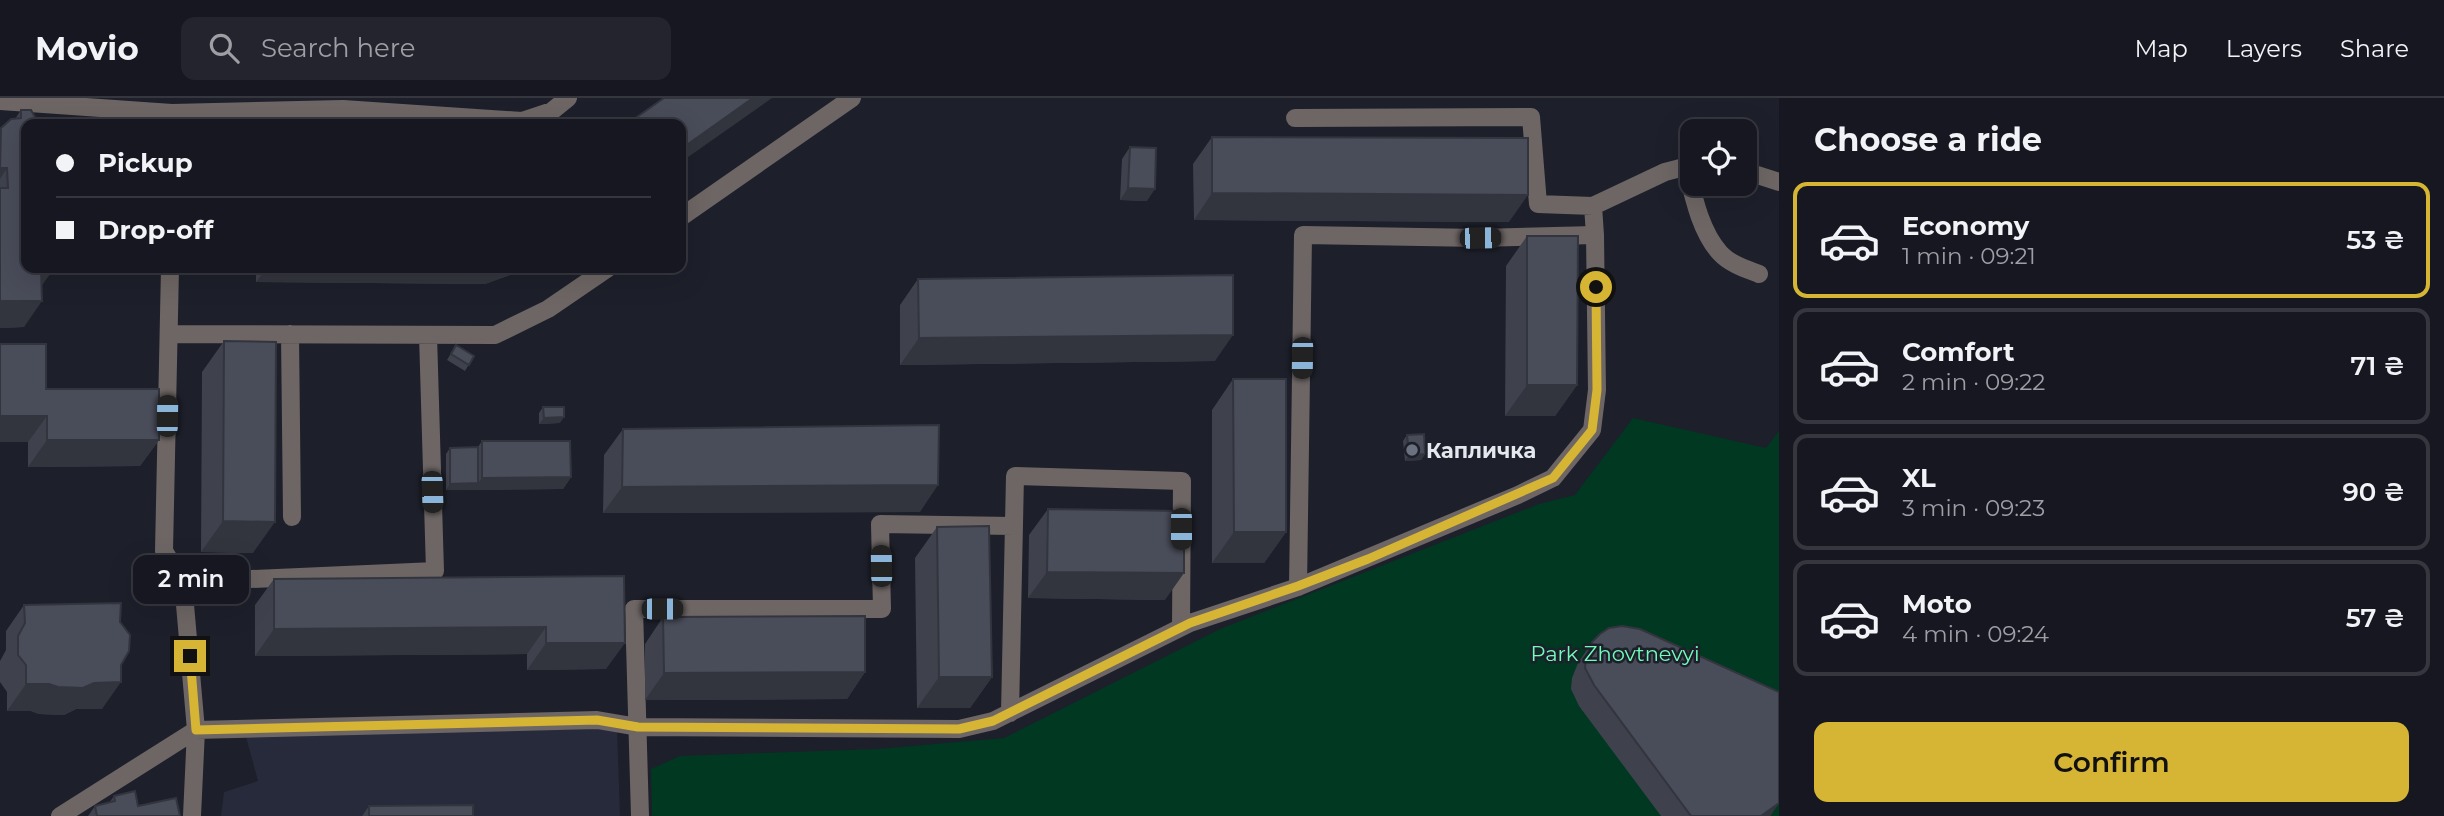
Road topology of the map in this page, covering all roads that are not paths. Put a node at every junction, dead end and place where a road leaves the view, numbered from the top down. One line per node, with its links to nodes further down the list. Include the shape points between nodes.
1 (568, 98): 9 (lane, via 551,111)
2 (852, 98): 15 (lane)
3 (0, 101): 4 (lane)
4 (45, 101): 6 (lane)
5 (343, 103): 6 (lane); 8 (lane)
6 (170, 112)
7 (1295, 118): 14 (lane, via 1531,117 1538,204)
8 (502, 119)
9 (528, 119)
10 (1680, 168): 14 (lane)
11 (1757, 175): 12 (lane)
12 (1779, 182)
13 (1697, 196): 19 (lane, via 1706,231 1721,254)
14 (1593, 206): 16 (lane)
15 (686, 214)
16 (1595, 235): 26 (lane, via 1597,390 1592,430 1553,478); 26 (lane, via 1303,235)
17 (170, 273): 20 (lane)
18 (601, 273): 22 (lane, via 548,309 495,335)
19 (1759, 274)
20 (169, 334): 21 (lane); 25 (lane, via 164,551)
21 (290, 334): 22 (lane); 23 (lane)
22 (428, 335): 25 (lane, via 435,570)
23 (292, 517)
24 (1013, 526): 27 (lane, via 1014,476 1182,481); 28 (lane); 29 (lane, via 880,524 882,609 634,609)
25 (183, 582): 30 (lane)
26 (1298, 586): 27 (lane)
27 (1181, 627): 28 (lane)
28 (1010, 713): 29 (lane, via 959,729)
29 (638, 727): 30 (lane, via 597,720); 33 (lane)
30 (196, 730): 31 (lane); 32 (lane)
31 (60, 816)
32 (192, 816)
33 (640, 816)

